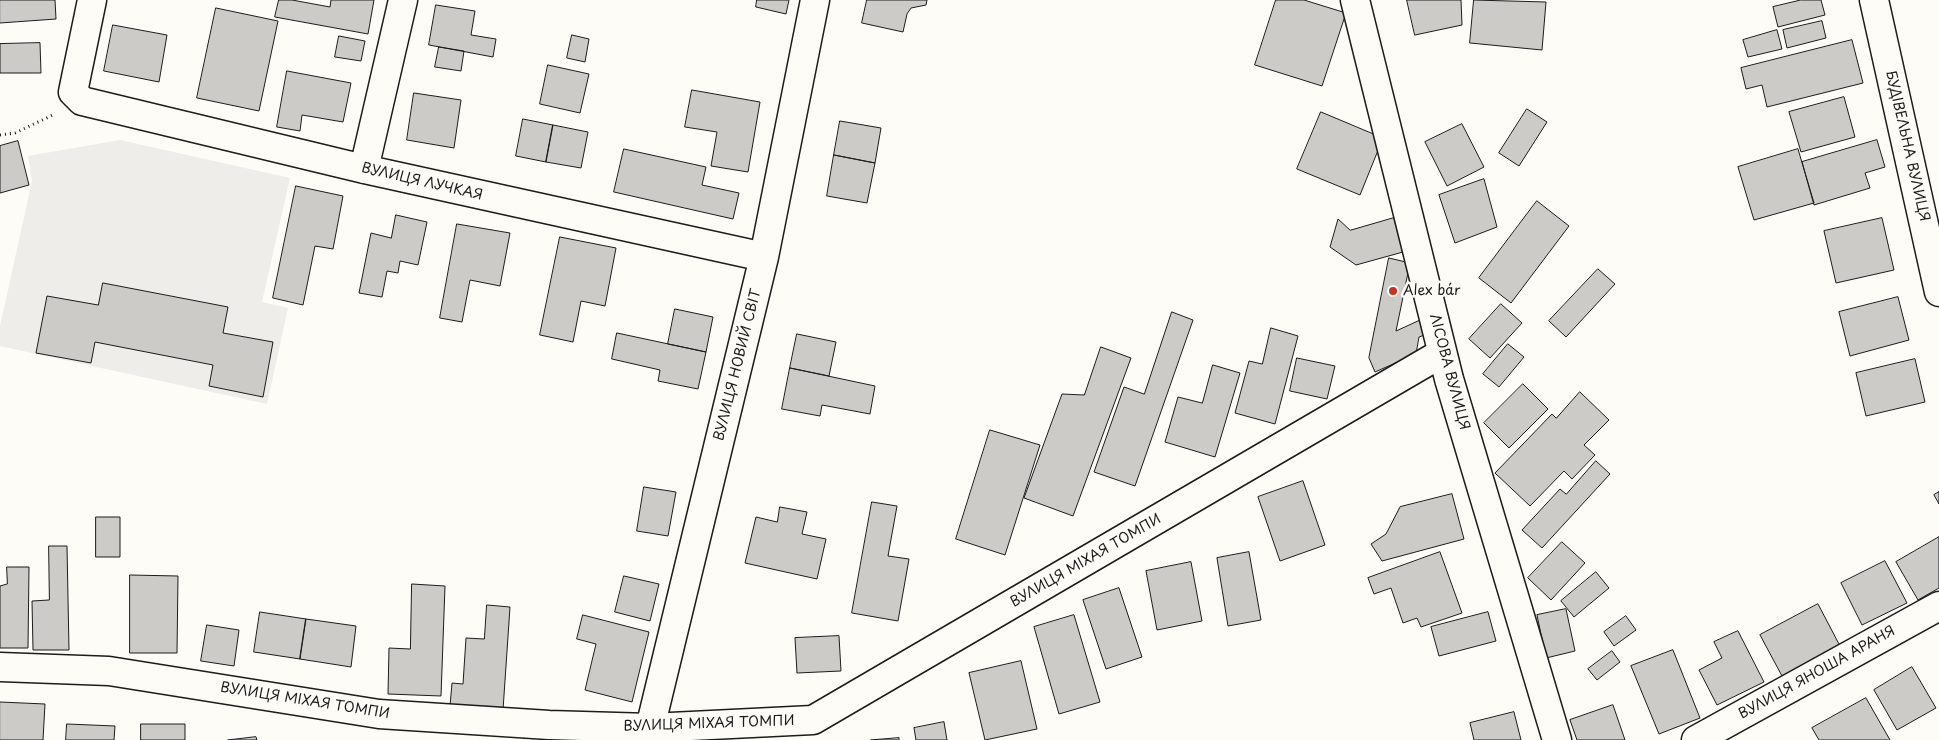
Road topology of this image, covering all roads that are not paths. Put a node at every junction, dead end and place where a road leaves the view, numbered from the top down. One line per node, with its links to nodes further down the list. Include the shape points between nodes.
1 (92, 0): 6 (street, ВУЛИЦЯ ЛУЧКАЯ, via 73,92 82,101)
2 (403, 0): 6 (street)
3 (816, 0): 7 (street, ВУЛИЦЯ НОВИЙ СВІТ)
4 (1355, 0): 9 (street, ЛІСОВА ВУЛИЦЯ)
5 (1874, 0): 8 (street, БУДІВЕЛЬНА ВУЛИЦЯ)
6 (364, 169): 7 (street, ВУЛИЦЯ ЛУЧКАЯ)
7 (764, 257): 12 (street, ВУЛИЦЯ НОВИЙ СВІТ)
8 (1939, 292)
9 (1442, 353): 12 (street, ВУЛИЦЯ МІХАЯ ТОМПИ, via 813,720); 13 (street, ЛІСОВА ВУЛИЦЯ)
10 (1939, 606): 14 (street, ВУЛИЦЯ ЯНОША АРАНЯ)
11 (0, 667): 12 (street, ВУЛИЦЯ МІХАЯ ТОМПИ, via 109,671 380,714)
12 (650, 728)
13 (1557, 740)
14 (1696, 740)

